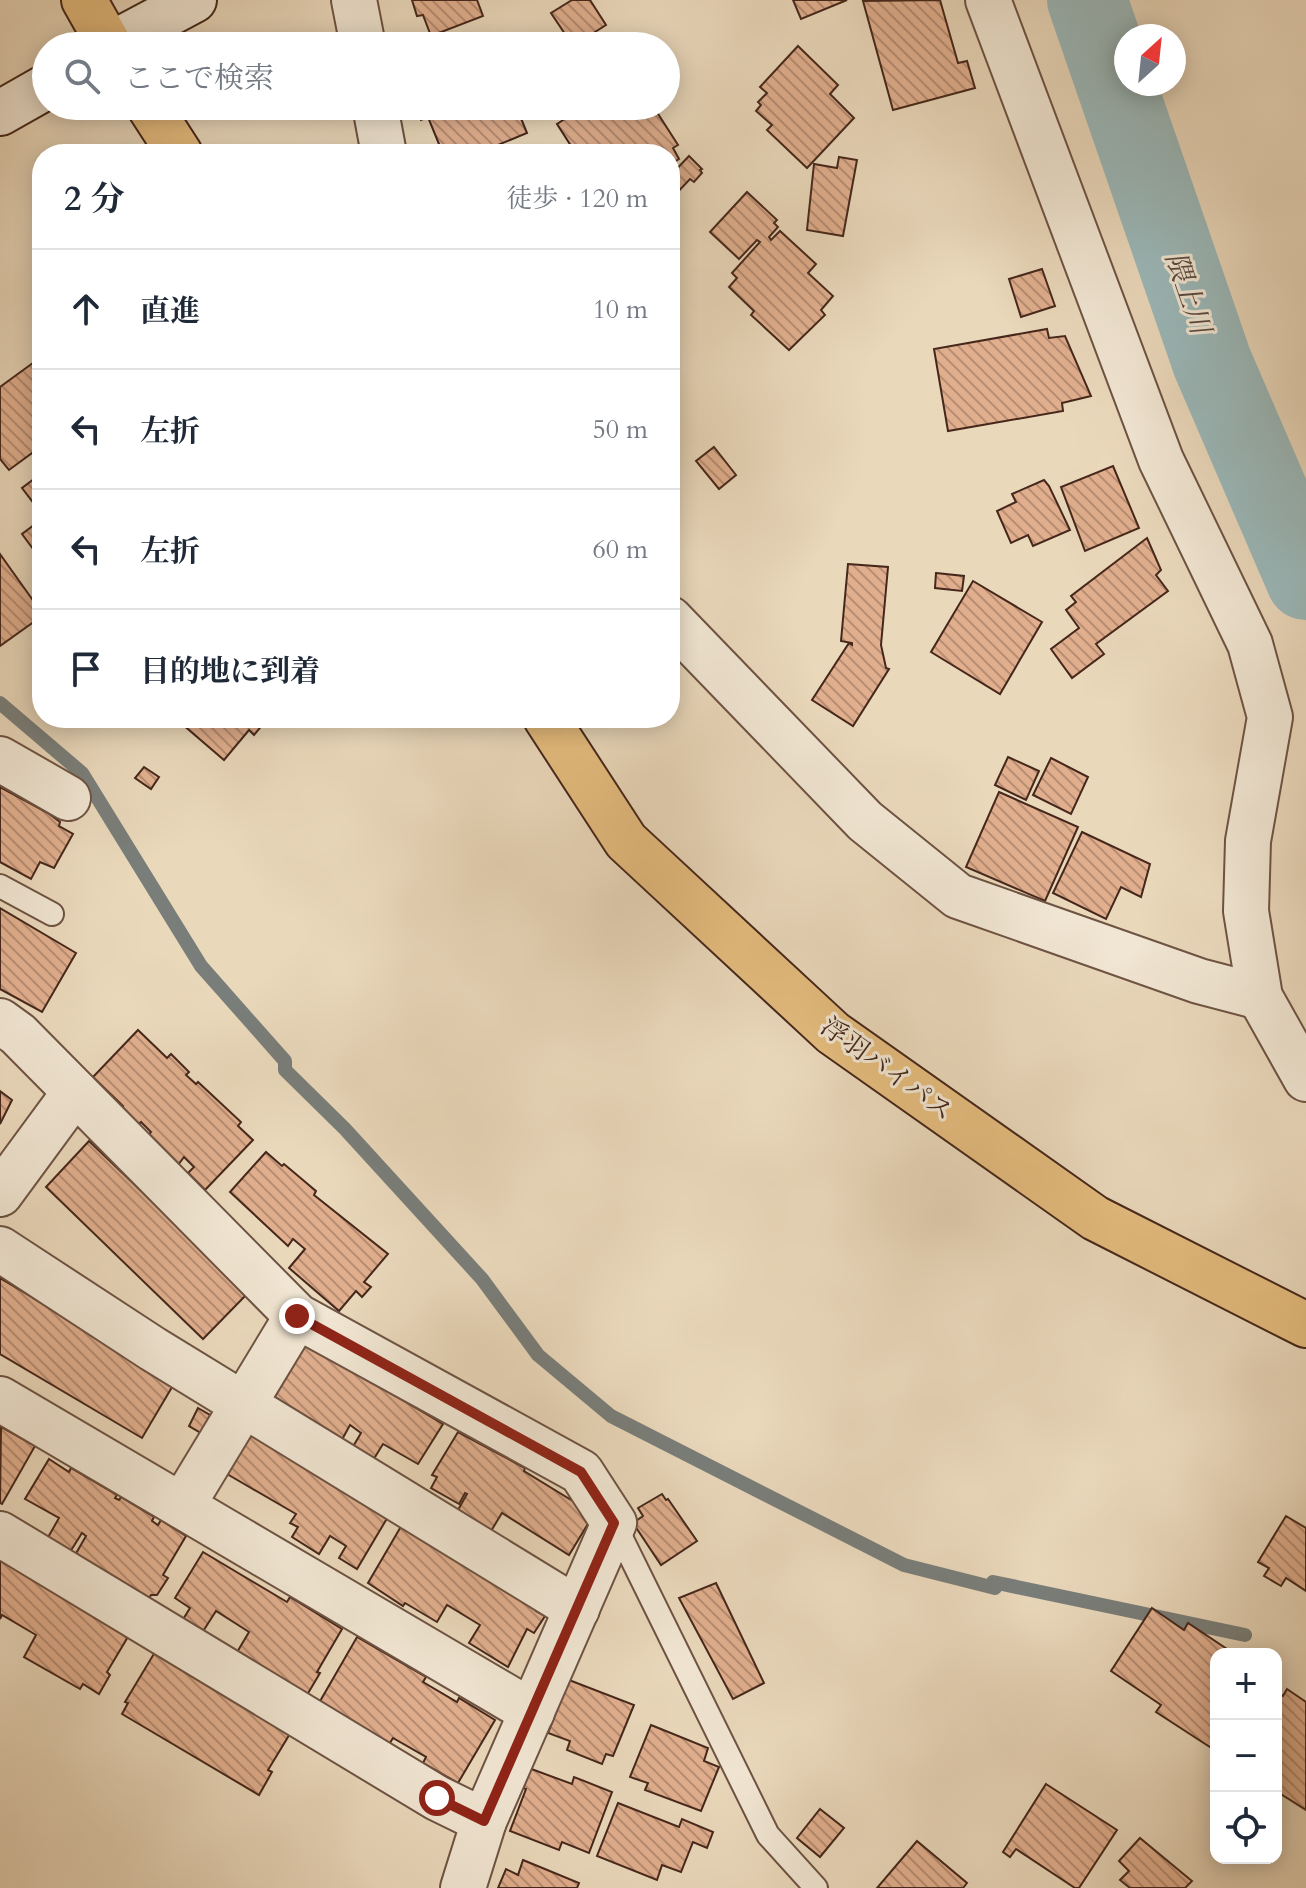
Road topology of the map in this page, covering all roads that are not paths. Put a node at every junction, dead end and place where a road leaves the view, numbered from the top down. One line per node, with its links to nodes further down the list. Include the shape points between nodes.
1 (84, 0): 5 (highway)
2 (194, 0): 6 (street)
3 (354, 0): 7 (street)
4 (988, 0): 20 (street, via 1161,460 1250,644 1270,717 1248,841 1246,911)
5 (101, 32)
6 (135, 32)
7 (360, 32)
8 (32, 95): 9 (street)
9 (0, 113)
10 (158, 120): 12 (highway)
11 (378, 120): 13 (street)
12 (174, 144)
13 (382, 144)
14 (680, 629): 20 (street, via 865,821 958,896 1199,981)
15 (553, 728): 27 (highway, 浮羽バイパス, via 626,841 833,1033 1095,1218)
16 (0, 759): 17 (street)
17 (68, 798)
18 (0, 886): 19 (lane)
19 (52, 914)
20 (1260, 997): 22 (street)
21 (0, 1021): 23 (street)
22 (1306, 1079)
23 (75, 1092): 24 (street); 26 (street)
24 (0, 1194)
25 (0, 1249): 29 (street)
26 (297, 1316): 29 (street); 31 (street, via 581,1472)
27 (1306, 1325)
28 (0, 1399): 30 (street)
29 (244, 1404): 30 (street); 33 (street)
30 (182, 1506): 34 (street)
31 (614, 1523): 33 (street); 37 (lane, via 768,1835)
32 (0, 1534): 35 (street, via 437,1798)
33 (577, 1609): 34 (street)
34 (532, 1712): 35 (street)
35 (484, 1821): 36 (street)
36 (463, 1888)
37 (816, 1888)

